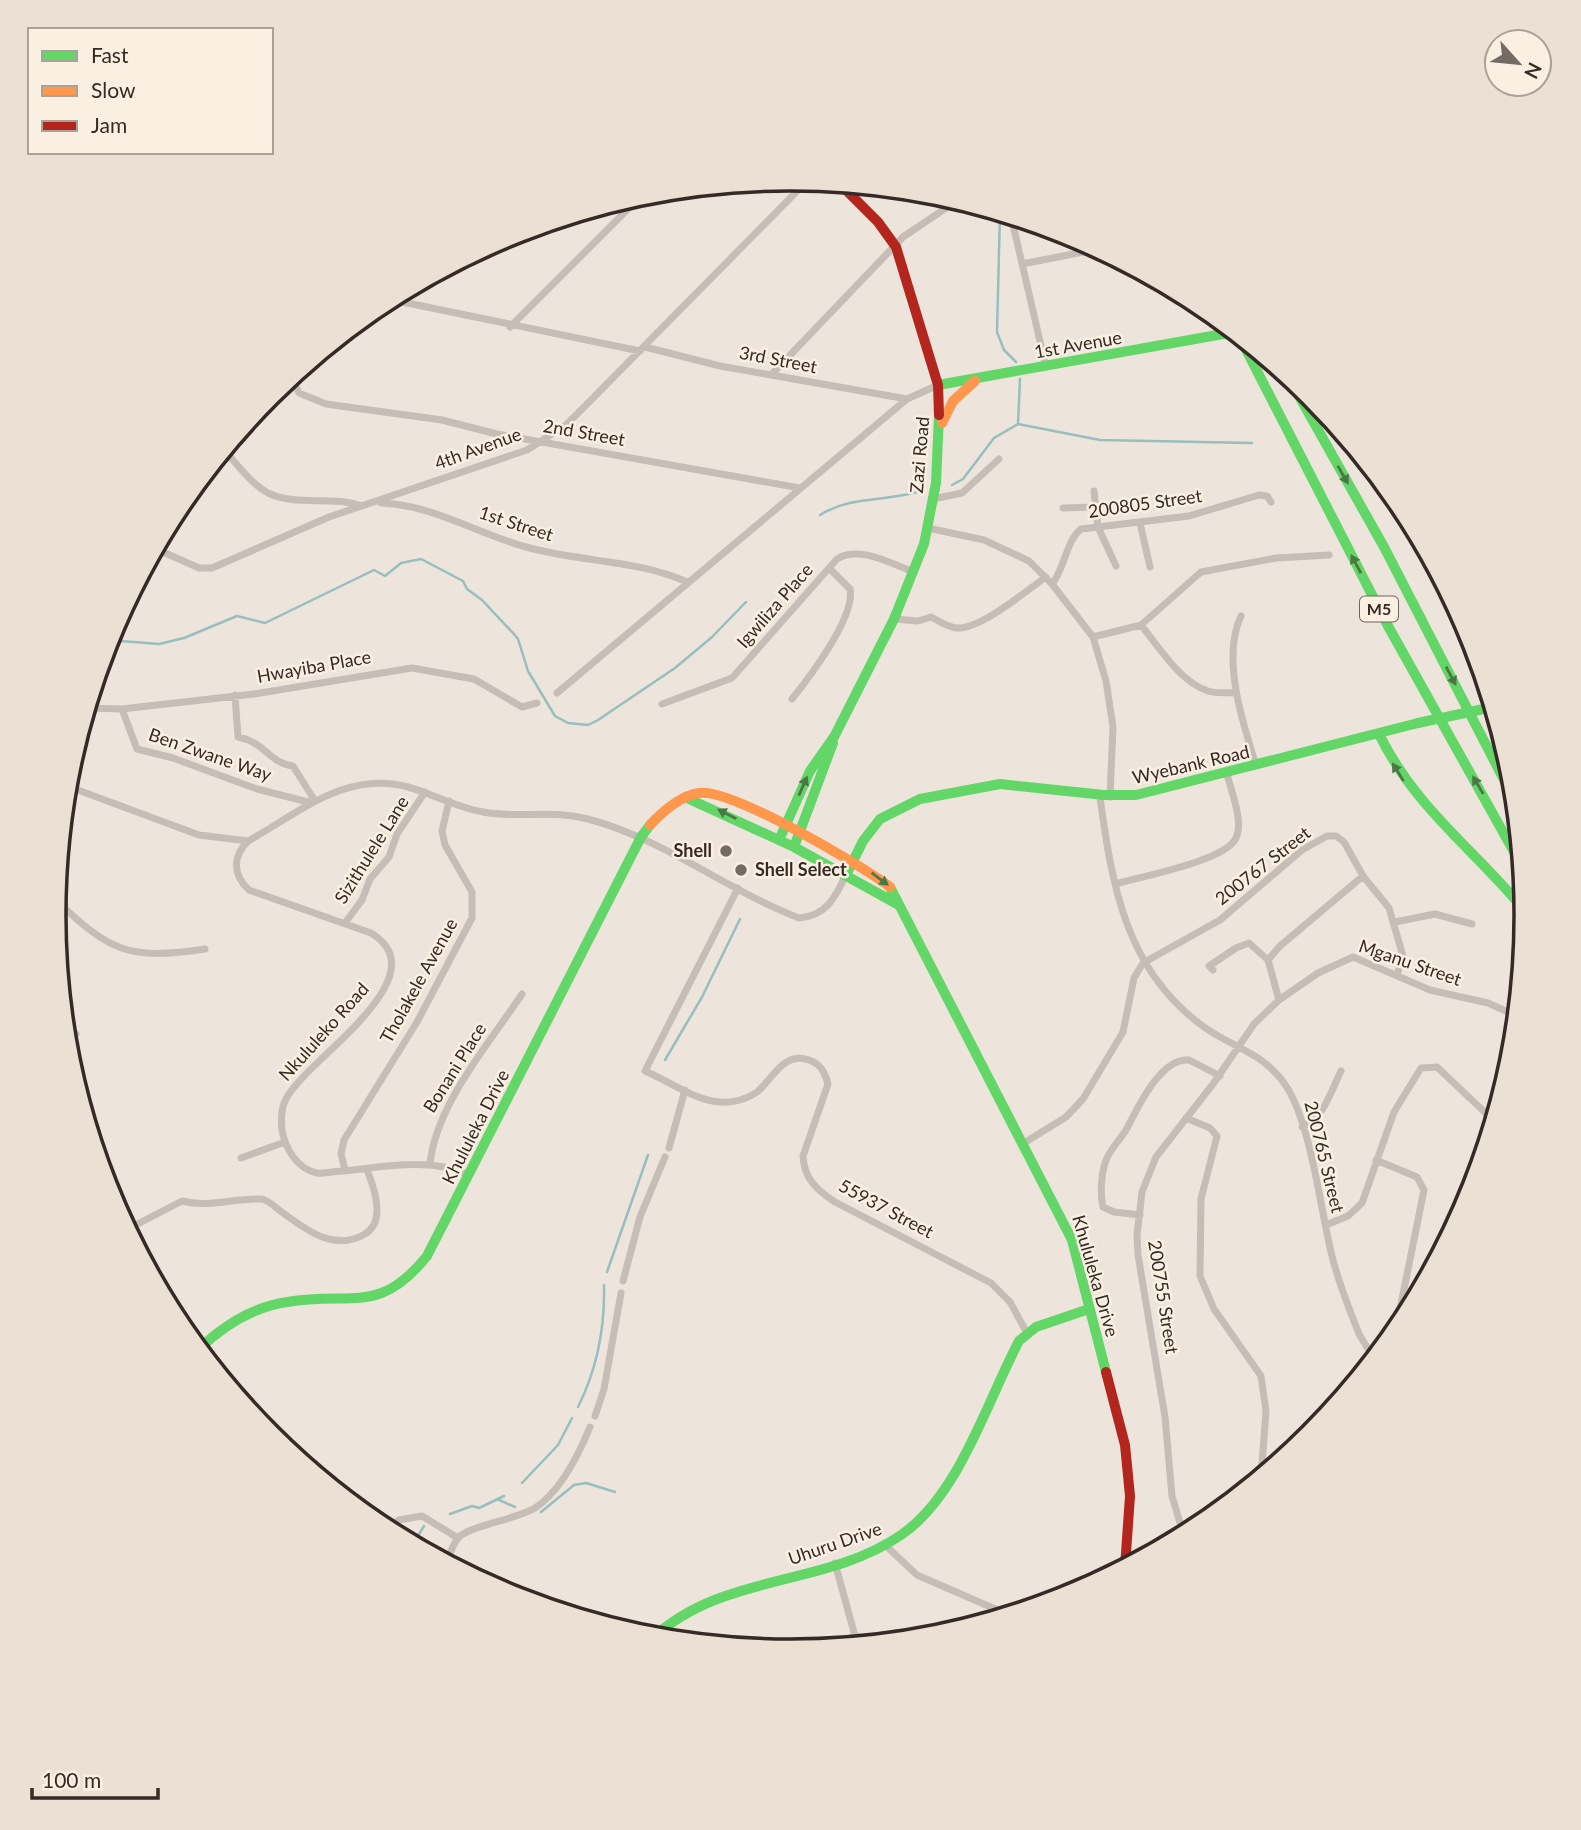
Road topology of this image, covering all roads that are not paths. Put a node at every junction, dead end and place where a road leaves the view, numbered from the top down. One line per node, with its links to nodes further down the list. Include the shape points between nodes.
1 (797, 191): 12 (street, 4th Avenue)
2 (850, 194): 6 (street, Zazi Road)
3 (946, 208): 6 (street, via 903,237)
4 (627, 210): 10 (street)
5 (1013, 226): 8 (street)
6 (896, 247): 15 (street); 17 (street, Zazi Road)
7 (1082, 252): 8 (street)
8 (1022, 264): 14 (street)
9 (405, 303): 10 (street, 3rd Street)
10 (510, 327): 12 (street, 3rd Street)
11 (1222, 334): 14 (street, 1st Avenue)
12 (642, 349): 15 (street, 3rd Street); 22 (street, 4th Avenue, via 566,425)
13 (1248, 355): 73 (street, M5, one-way to 13, via 1388,626)
14 (1046, 367): 16 (street, 1st Avenue)
15 (772, 374): 19 (street, 3rd Street)
16 (978, 378): 17 (street, 1st Avenue); 21 (street, via 953,401)
17 (938, 385): 19 (street); 21 (street, Zazi Road)
18 (297, 386): 22 (street, 2nd Street, via 306,398 326,404 442,420)
19 (907, 399): 25 (street)
20 (1304, 405): 61 (street, M5, one-way to 61, via 1384,547)
21 (940, 429): 27 (street, Zazi Road)
22 (541, 442): 25 (street, 2nd Street); 29 (street, 4th Avenue)
23 (231, 456): 30 (street, via 270,494)
24 (999, 459): 27 (street, via 970,488)
25 (800, 488): 43 (street)
26 (1094, 491): 32 (street)
27 (933, 499): 35 (street, Zazi Road)
28 (1271, 502): 33 (street, 200805 Street, via 1259,495 1189,516)
29 (376, 503): 30 (street, 4th Avenue); 43 (street, 1st Street, via 426,509 533,549)
30 (362, 507): 36 (street, 4th Avenue, via 212,568 198,568)
31 (1063, 508): 32 (street)
32 (1096, 508): 34 (street)
33 (1140, 523): 34 (street, 200805 Street); 39 (street)
34 (1098, 527): 38 (street); 42 (street, 200805 Street, via 1077,532 1062,570)
35 (928, 528): 41 (street, Zazi Road); 42 (street, via 996,545 1029,561)
36 (163, 552)
37 (1329, 555): 46 (street, via 1276,558 1201,572)
38 (1116, 566)
39 (1150, 567)
40 (830, 568): 41 (street, Igwiliza Place, via 845,554 859,553); 51 (street, via 850,589 850,604 825,655); 53 (street, Igwiliza Place, via 732,678)
41 (914, 572): 45 (street, Zazi Road)
42 (1049, 580): 45 (street, via 966,627 955,628 931,617); 47 (street)
43 (687, 582): 48 (street)
44 (1241, 617): 49 (street, via 1235,640)
45 (894, 619): 58 (street, Zazi Road)
46 (1141, 625): 47 (street); 49 (street, via 1169,660 1199,686)
47 (1093, 637): 64 (street, 200765 Street, via 1107,681 1113,727)
48 (557, 693)
49 (1236, 693): 59 (street)
50 (235, 695): 52 (street, Hwayiba Place, via 412,668 474,679 522,707); 55 (street, Hwayiba Place); 67 (street, via 238,737 257,742 280,764 293,766)
51 (792, 699)
52 (537, 703)
53 (662, 704)
54 (97, 708): 55 (street, Hwayiba Place)
55 (122, 709): 67 (street, Ben Zwane Way, via 137,749 257,789)
56 (1484, 709): 57 (street, Wyebank Road, bridge)
57 (1380, 734): 59 (street, Wyebank Road); 80 (street, one-way to 57, via 1421,804)
58 (834, 737): 68 (street, Zazi Road, one-way to 58, via 810,771); 69 (street, Zazi Road)
59 (1256, 765): 60 (street, Wyebank Road)
60 (1227, 774): 64 (street, Wyebank Road, via 1136,795); 78 (street, via 1237,830 1229,847 1207,858)
61 (1501, 774)
62 (78, 790): 72 (street, via 198,835)
63 (425, 792): 66 (street); 67 (street, via 373,781 341,788); 84 (street, Sizithulele Lane)
64 (1105, 797): 75 (street, Wyebank Road, via 1007,784 909,800 874,824); 78 (street, 200765 Street, via 1107,855)
65 (689, 799): 68 (street, Khululeka Drive, via 699,793 719,793); 70 (street, Khululeka Drive, via 659,813); 71 (street, one-way to 65)
66 (449, 801): 70 (street, via 496,814 554,811); 108 (street, Tholakele Avenue, via 442,831 472,892 472,918 413,1028 344,1140)
67 (313, 802): 72 (street)
68 (786, 825): 69 (street, Khululeka Drive); 71 (street, Zazi Road)
69 (799, 832): 74 (street, Zazi Road); 75 (street, Khululeka Drive)
70 (641, 837): 79 (street); 110 (street, Khululeka Drive)
71 (779, 840): 74 (street)
72 (248, 841): 84 (street, Nkululeko Road, via 237,852 236,864 239,879 248,890)
73 (1511, 846)
74 (794, 847): 76 (street)
75 (852, 862): 76 (street, Wyebank Road); 81 (street, Khululeka Drive, one-way to 81, via 893,889)
76 (846, 875): 79 (street, via 827,907 809,917 786,913); 81 (street)
77 (1363, 876): 83 (street, 200767 Street); 87 (street); 88 (street, 200767 Street, via 1345,842 1327,836 1302,850 1220,920)
78 (1115, 884): 88 (street, 200765 Street)
79 (738, 888): 97 (street, 55937 Street, via 645,1071)
80 (1514, 898)
81 (899, 905): 102 (street, Khululeka Drive)
82 (66, 911): 86 (street, via 87,930 137,954)
83 (1395, 922): 85 (street, via 1435,914); 90 (street, 200767 Street, via 1403,956)
84 (345, 923): 101 (street, Nkululeko Road, via 382,941 390,959 388,982 374,1006 292,1089 283,1107)
85 (1472, 924)
86 (205, 949)
87 (1269, 960): 89 (street, via 1256,947 1244,944 1209,966); 92 (street)
88 (1143, 963): 94 (street, 200765 Street, via 1173,1003 1207,1029); 102 (street, via 1134,978 1123,1032 1083,1099 1066,1117)
89 (1213, 970)
90 (1397, 975): 92 (street, Mganu Street, via 1359,959 1344,958); 93 (street, Mganu Street)
91 (522, 994): 107 (street, Bonani Place, via 442,1115)
92 (1279, 1000): 94 (street, Mganu Street)
93 (1508, 1012)
94 (1239, 1044): 96 (street, Mganu Street); 100 (street, 200765 Street, via 1286,1085)
95 (1341, 1071): 100 (street, via 1321,1111)
96 (1220, 1076): 99 (street, 200755 Street); 111 (street, via 1184,1059 1166,1069 1111,1151 1103,1175 1103,1207)
97 (685, 1090): 103 (street); 118 (street, 55937 Street, via 706,1100 735,1101 759,1090 785,1062 804,1058 814,1062 822,1068 828,1084 803,1156 803,1168 814,1187 991,1283 1010,1302)
98 (1486, 1114): 106 (street, via 1437,1067 1429,1066 1415,1075 1404,1092)
99 (1186, 1118): 111 (street, 200755 Street, via 1149,1169); 123 (street, via 1217,1136 1201,1199 1200,1276 1214,1309 1261,1376 1266,1410)
100 (1302, 1127): 113 (street, 200765 Street)
101 (285, 1142): 105 (street); 108 (street, via 294,1158 311,1171)
102 (1024, 1143): 117 (street, Khululeka Drive, via 1068,1228)
103 (669, 1148)
104 (665, 1157): 114 (street, via 640,1217)
105 (241, 1158)
106 (1376, 1160): 113 (street, via 1362,1203 1348,1216); 116 (street, via 1417,1177 1424,1190)
107 (430, 1164): 109 (street); 110 (street)
108 (345, 1170): 109 (street)
109 (368, 1170): 112 (street, via 377,1208 375,1223 353,1239 322,1239 263,1199 195,1205 182,1201)
110 (469, 1175): 119 (street, Khululeka Drive, via 427,1256 397,1289 361,1301 304,1300 274,1305 230,1324)
111 (1140, 1215): 125 (street, 200755 Street, via 1138,1255 1166,1417 1172,1496)
112 (136, 1225)
113 (1326, 1225): 120 (street, 200765 Street, via 1339,1282 1364,1344)
114 (623, 1281)
115 (621, 1293): 121 (street)
116 (1401, 1303)
117 (1089, 1309): 118 (street); 129 (street, Khululeka Drive, via 1129,1471)
118 (1027, 1333): 127 (street, Uhuru Drive, via 1006,1364 937,1499 915,1524)
119 (207, 1343)
120 (1370, 1348)
121 (595, 1416)
122 (590, 1427): 126 (street, via 562,1479 542,1503)
123 (1262, 1464)
124 (396, 1522): 126 (street, via 422,1516)
125 (1181, 1525)
126 (458, 1538): 128 (street)
127 (885, 1545): 130 (street, Uhuru Drive); 131 (street, via 917,1576)
128 (450, 1554)
129 (1126, 1556)
130 (835, 1563): 132 (street, Uhuru Drive, via 712,1601); 133 (street)
131 (995, 1609)
132 (665, 1628)
133 (855, 1636)

